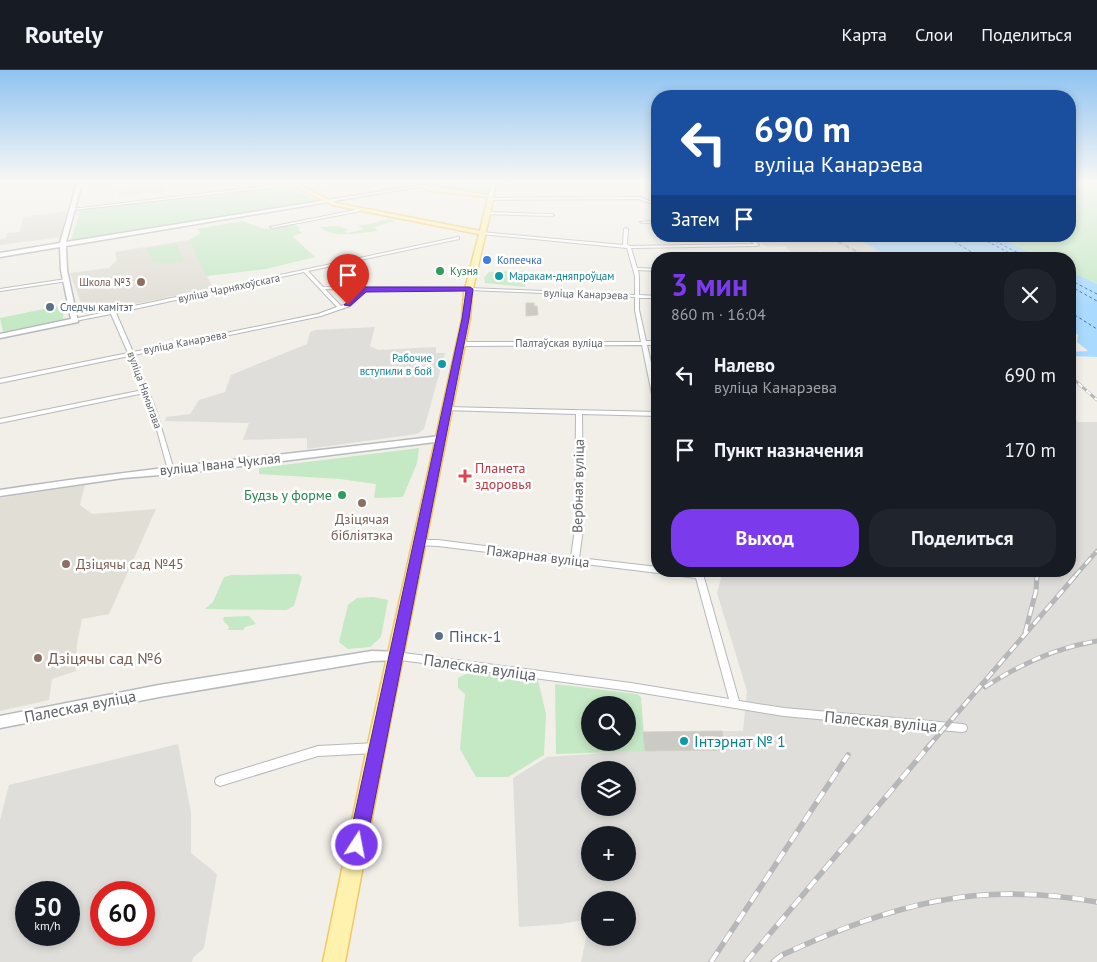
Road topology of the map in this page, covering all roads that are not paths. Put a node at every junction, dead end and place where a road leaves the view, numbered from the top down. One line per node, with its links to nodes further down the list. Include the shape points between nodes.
1 (70, 225): 11 (street)
2 (193, 225): 11 (street)
3 (284, 225): 6 (street)
4 (438, 225): 8 (main road)
5 (484, 225): 8 (main road)
6 (272, 227)
7 (626, 229): 12 (street, via 625,245)
8 (482, 233): 12 (street); 19 (main road)
9 (458, 238): 16 (street, вуліца Чарняхоўскага)
10 (754, 242): 12 (street, via 757,245)
11 (64, 246): 13 (street); 17 (street)
12 (629, 247): 14 (street)
13 (0, 255)
14 (636, 269): 15 (street); 22 (street)
15 (651, 270)
16 (306, 271): 18 (street); 25 (street, вуліца Чарняхоўскага)
17 (66, 280): 20 (street); 26 (street)
18 (322, 288): 21 (street, вуліца Канарэева); 24 (street)
19 (470, 289): 21 (street, вуліца Канарэева); 22 (street, вуліца Канарэева); 30 (main road)
20 (0, 290)
21 (365, 290): 24 (street, вуліца Канарэева)
22 (637, 296): 23 (street, вуліца Канарэева); 28 (street)
23 (651, 297)
24 (341, 308): 31 (street, вуліца Канарэева)
25 (113, 312): 26 (street, вуліца Чарняхоўскага); 31 (street, вуліца Нямытава)
26 (75, 320): 27 (street, вуліца Чарняхоўскага)
27 (0, 336)
28 (644, 343): 29 (street, Палтаўская вуліца); 30 (street, Палтаўская вуліца); 32 (street)
29 (651, 343)
30 (460, 344): 35 (main road)
31 (131, 352): 33 (street, вуліца Канарэева); 34 (street, вуліца Нямытава)
32 (651, 376)
33 (0, 381)
34 (144, 391): 38 (street); 40 (street, вуліца Нямытава)
35 (447, 409): 36 (street); 39 (main road)
36 (579, 412): 37 (street); 43 (street, Вербная вуліца, via 579,529)
37 (651, 414)
38 (0, 421)
39 (440, 439): 40 (street, вуліца Івана Чуклая); 42 (main road)
40 (171, 470): 41 (street, вуліца Івана Чуклая)
41 (0, 493)
42 (419, 543): 43 (street, Пажарная вуліца); 46 (main road)
43 (575, 560): 44 (street, Пажарная вуліца)
44 (651, 569)
45 (700, 577): 47 (street)
46 (396, 656): 47 (street, Палеская вуліца); 48 (street, Палеская вуліца, via 372,656 159,690); 50 (main road)
47 (735, 704): 49 (street, Палеская вуліца, via 784,712)
48 (0, 722)
49 (962, 728)
50 (376, 748): 51 (street, via 318,752); 52 (main road)
51 (220, 782)
52 (334, 962)

